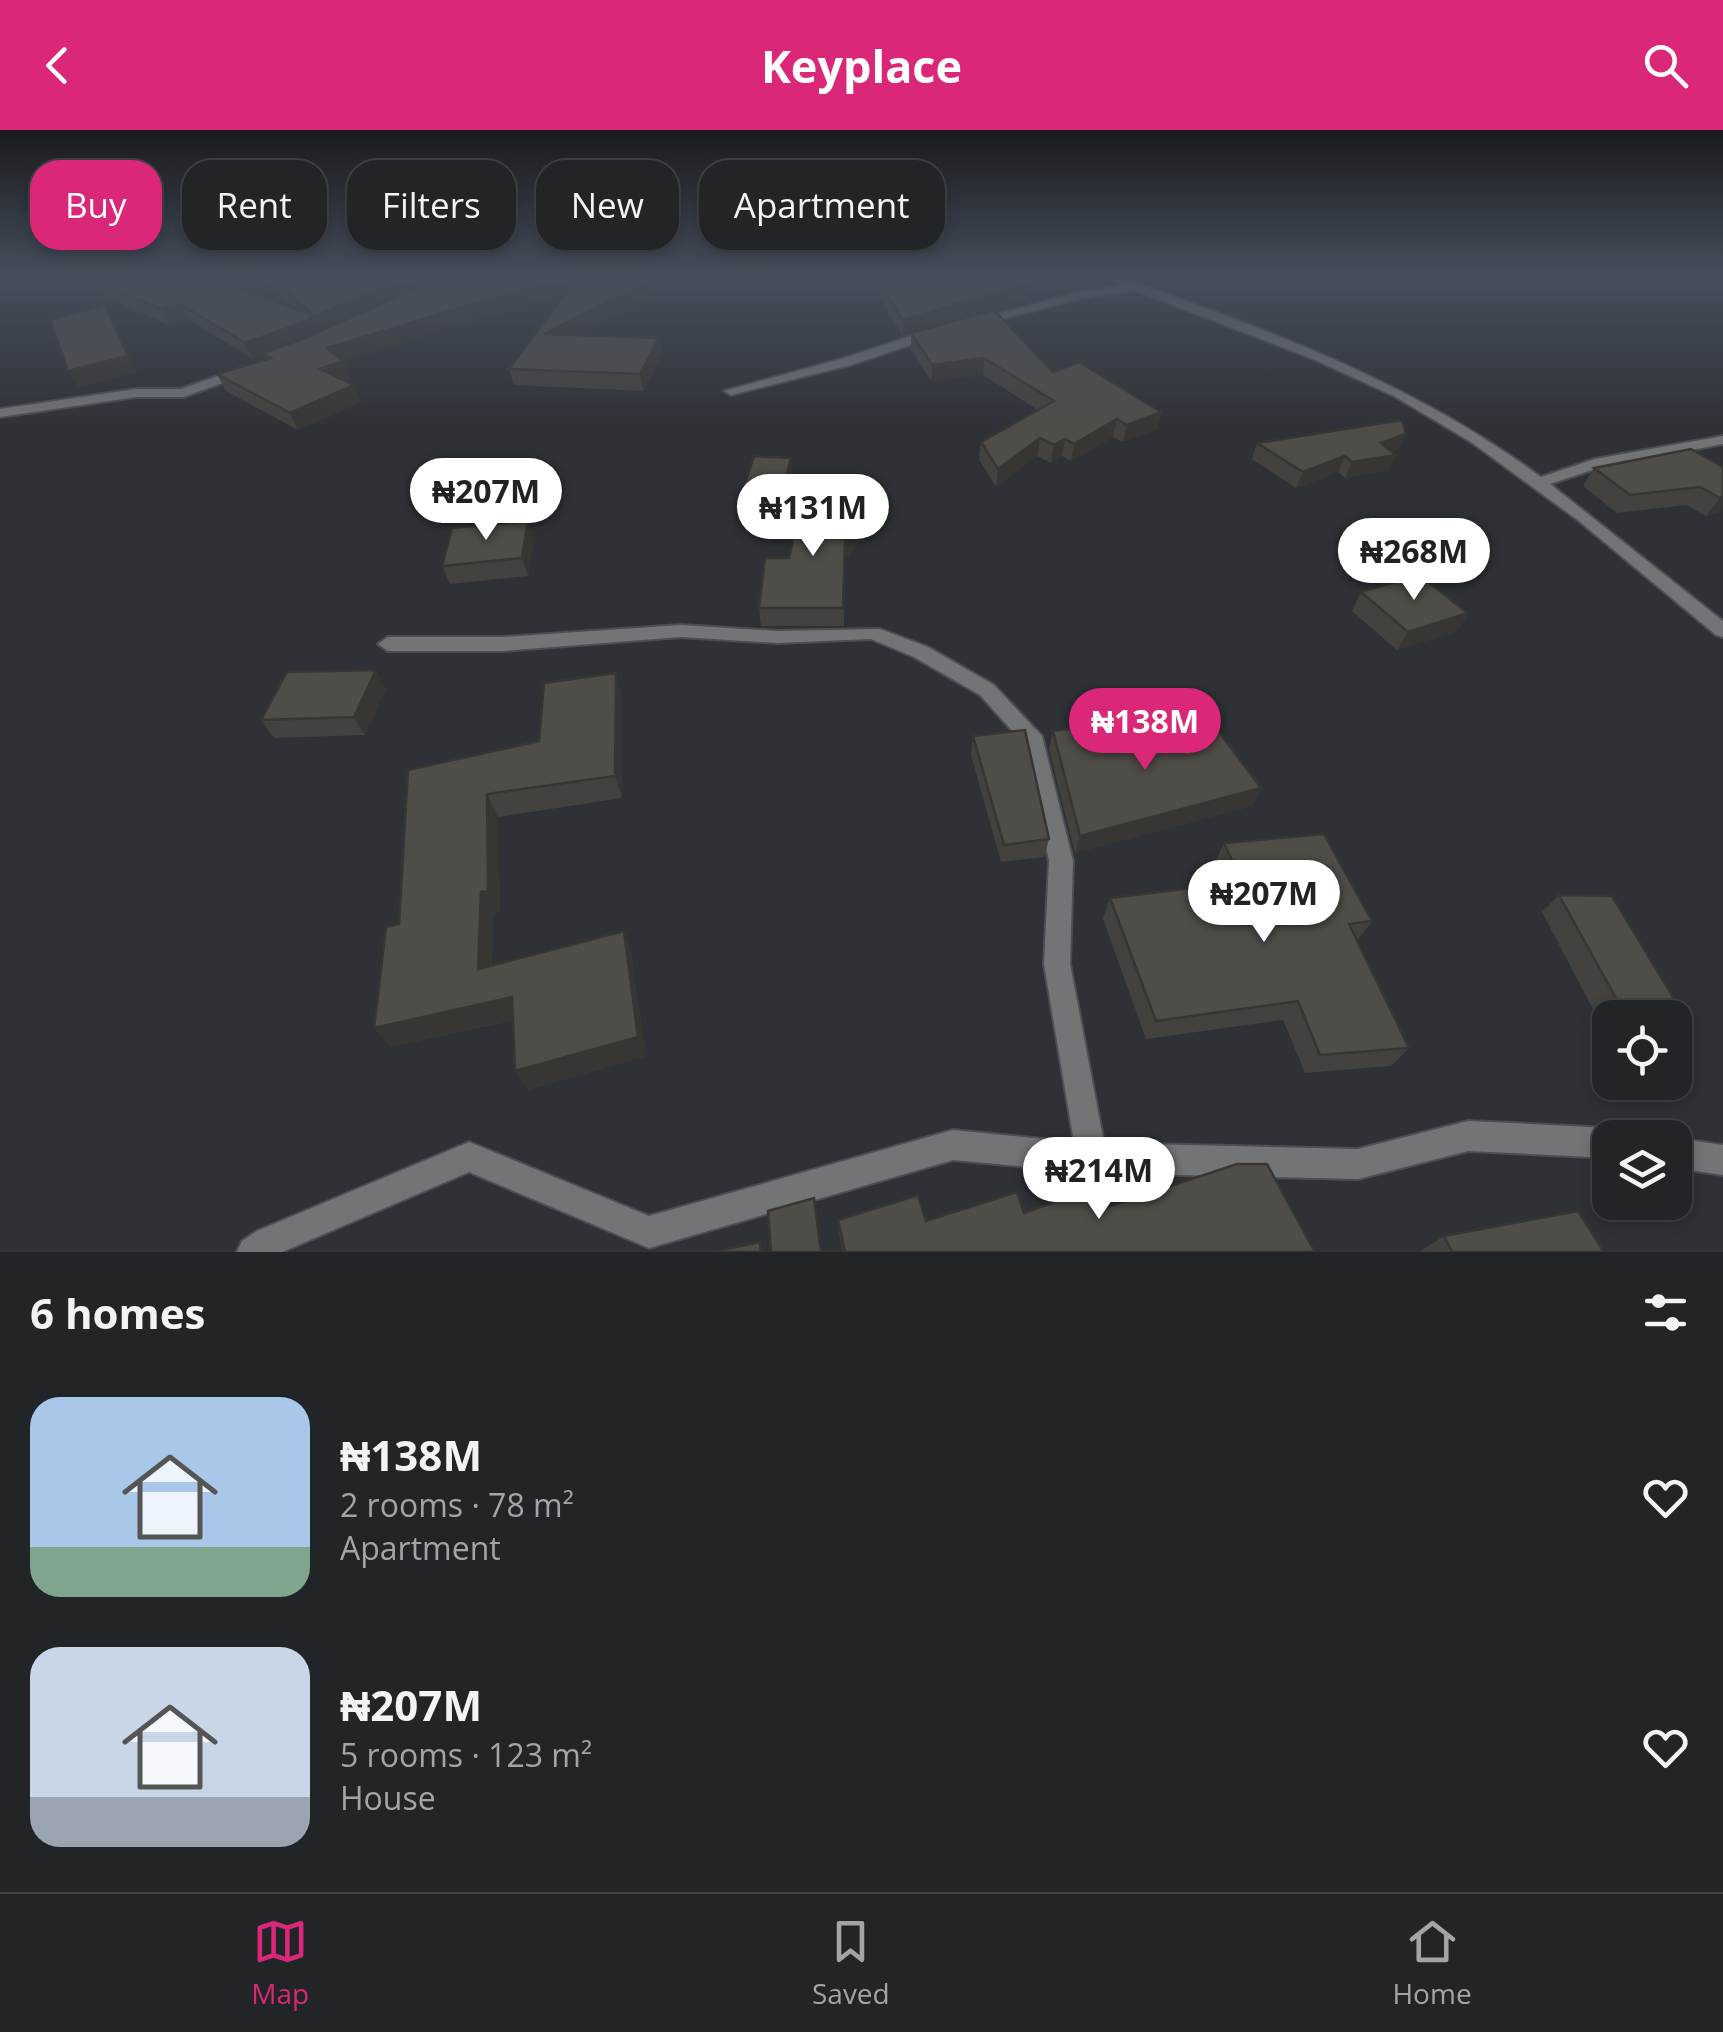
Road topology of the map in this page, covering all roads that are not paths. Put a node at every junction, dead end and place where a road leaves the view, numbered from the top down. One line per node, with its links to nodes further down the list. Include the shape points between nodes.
1 (1244, 329): 7 (street, via 1437,414)
2 (946, 330): 4 (street)
3 (253, 367): 5 (street, via 183,394 136,393)
4 (732, 391)
5 (0, 413)
6 (1723, 440): 7 (street, via 1595,464)
7 (1540, 482): 8 (street)
8 (1723, 630)
9 (388, 644): 12 (street, via 503,644 680,631 873,633 987,690 1035,742 1060,861 1057,964)
10 (1592, 1143): 12 (street, via 1468,1136 1358,1164)
11 (1692, 1155): 13 (street)
12 (1092, 1158): 14 (street, via 952,1145 649,1232 469,1157)
13 (1723, 1160)
14 (254, 1252)

